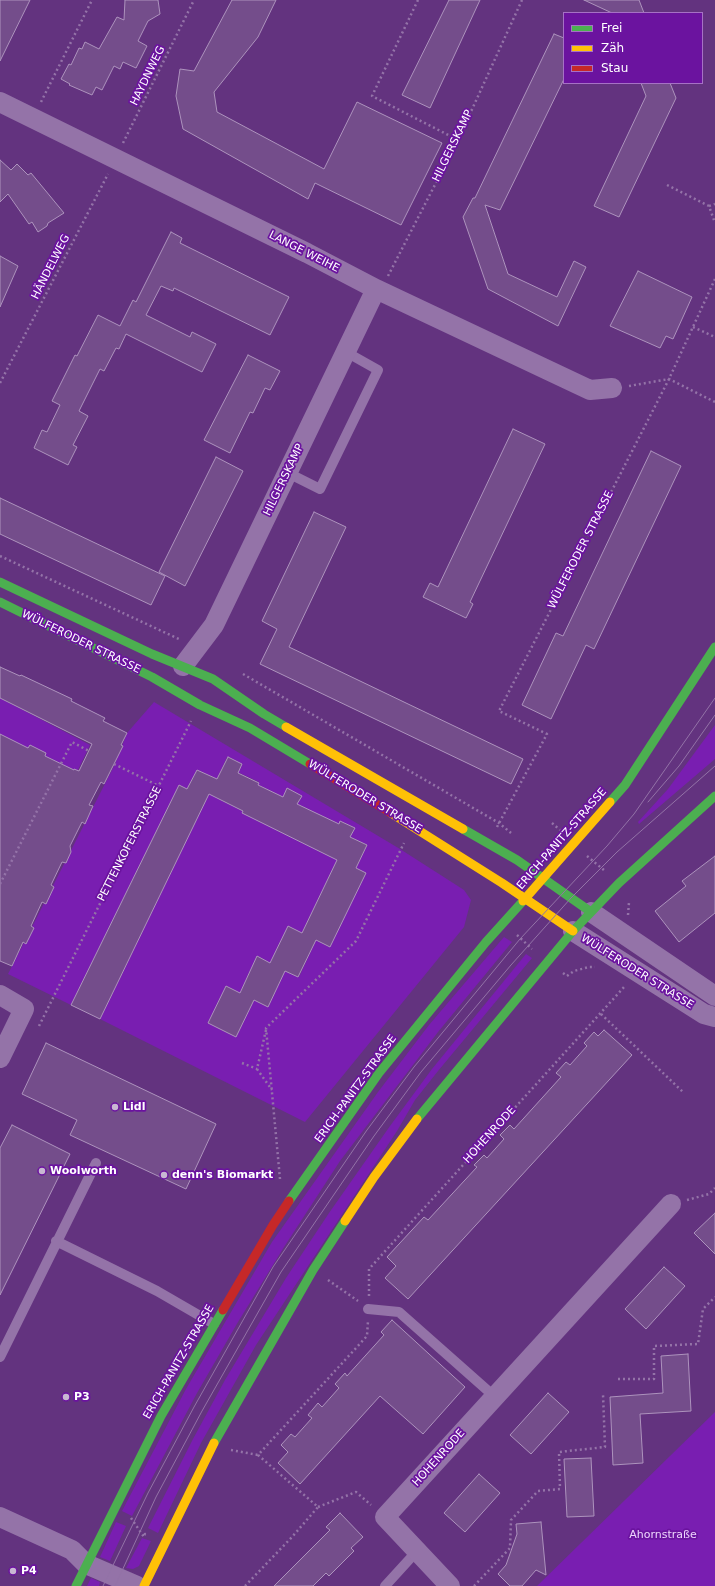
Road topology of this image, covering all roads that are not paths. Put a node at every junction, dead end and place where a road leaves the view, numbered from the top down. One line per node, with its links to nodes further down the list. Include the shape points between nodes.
1 (0, 102): 2 (street, LANGE WEIHE)
2 (379, 290): 3 (street, HILGERSKAMP); 4 (street, LANGE WEIHE, via 590,390)
3 (346, 352): 5 (street, HILGERSKAMP); 5 (lane, via 378,370 320,489)
4 (612, 388)
5 (288, 473): 9 (street, HILGERSKAMP, via 214,625)
6 (0, 582): 9 (main road, WÜLFERODER STRASSE)
7 (0, 602): 12 (main road, WÜLFERODER STRASSE, via 152,676 200,705 250,728 414,827)
8 (715, 647): 11 (main road, ERICH-PANITZ-STRASSE, via 625,785)
9 (182, 666): 11 (main road, WÜLFERODER STRASSE, via 213,679 264,714 517,860)
10 (715, 796): 13 (main road, via 619,883)
11 (544, 879): 12 (main road, ERICH-PANITZ-STRASSE); 13 (main road, WÜLFERODER STRASSE)
12 (526, 899): 14 (main road, WÜLFERODER STRASSE); 23 (main road, ERICH-PANITZ-STRASSE, via 379,1073 274,1225)
13 (591, 912): 14 (main road); 16 (street, WÜLFERODER STRASSE)
14 (573, 931): 17 (street, WÜLFERODER STRASSE, via 704,1014); 31 (main road, via 404,1135 313,1270 212,1446)
15 (0, 995): 18 (street, via 24,1009)
16 (715, 996)
17 (715, 1017)
18 (0, 1058)
19 (96, 1163): 21 (lane)
20 (671, 1204): 25 (street, HOHENRODE)
21 (56, 1242): 23 (lane, via 157,1291); 24 (lane)
22 (368, 1309): 25 (lane, via 399,1312)
23 (214, 1324): 28 (main road, ERICH-PANITZ-STRASSE, via 161,1416)
24 (0, 1357)
25 (495, 1397): 27 (street, HOHENRODE, via 385,1517)
26 (0, 1517): 28 (street, via 72,1550)
27 (417, 1551): 32 (lane); 33 (street)
28 (86, 1564): 29 (main road, ERICH-PANITZ-STRASSE); 30 (street)
29 (76, 1586)
30 (137, 1586)
31 (144, 1586)
32 (385, 1586)
33 (450, 1586)

